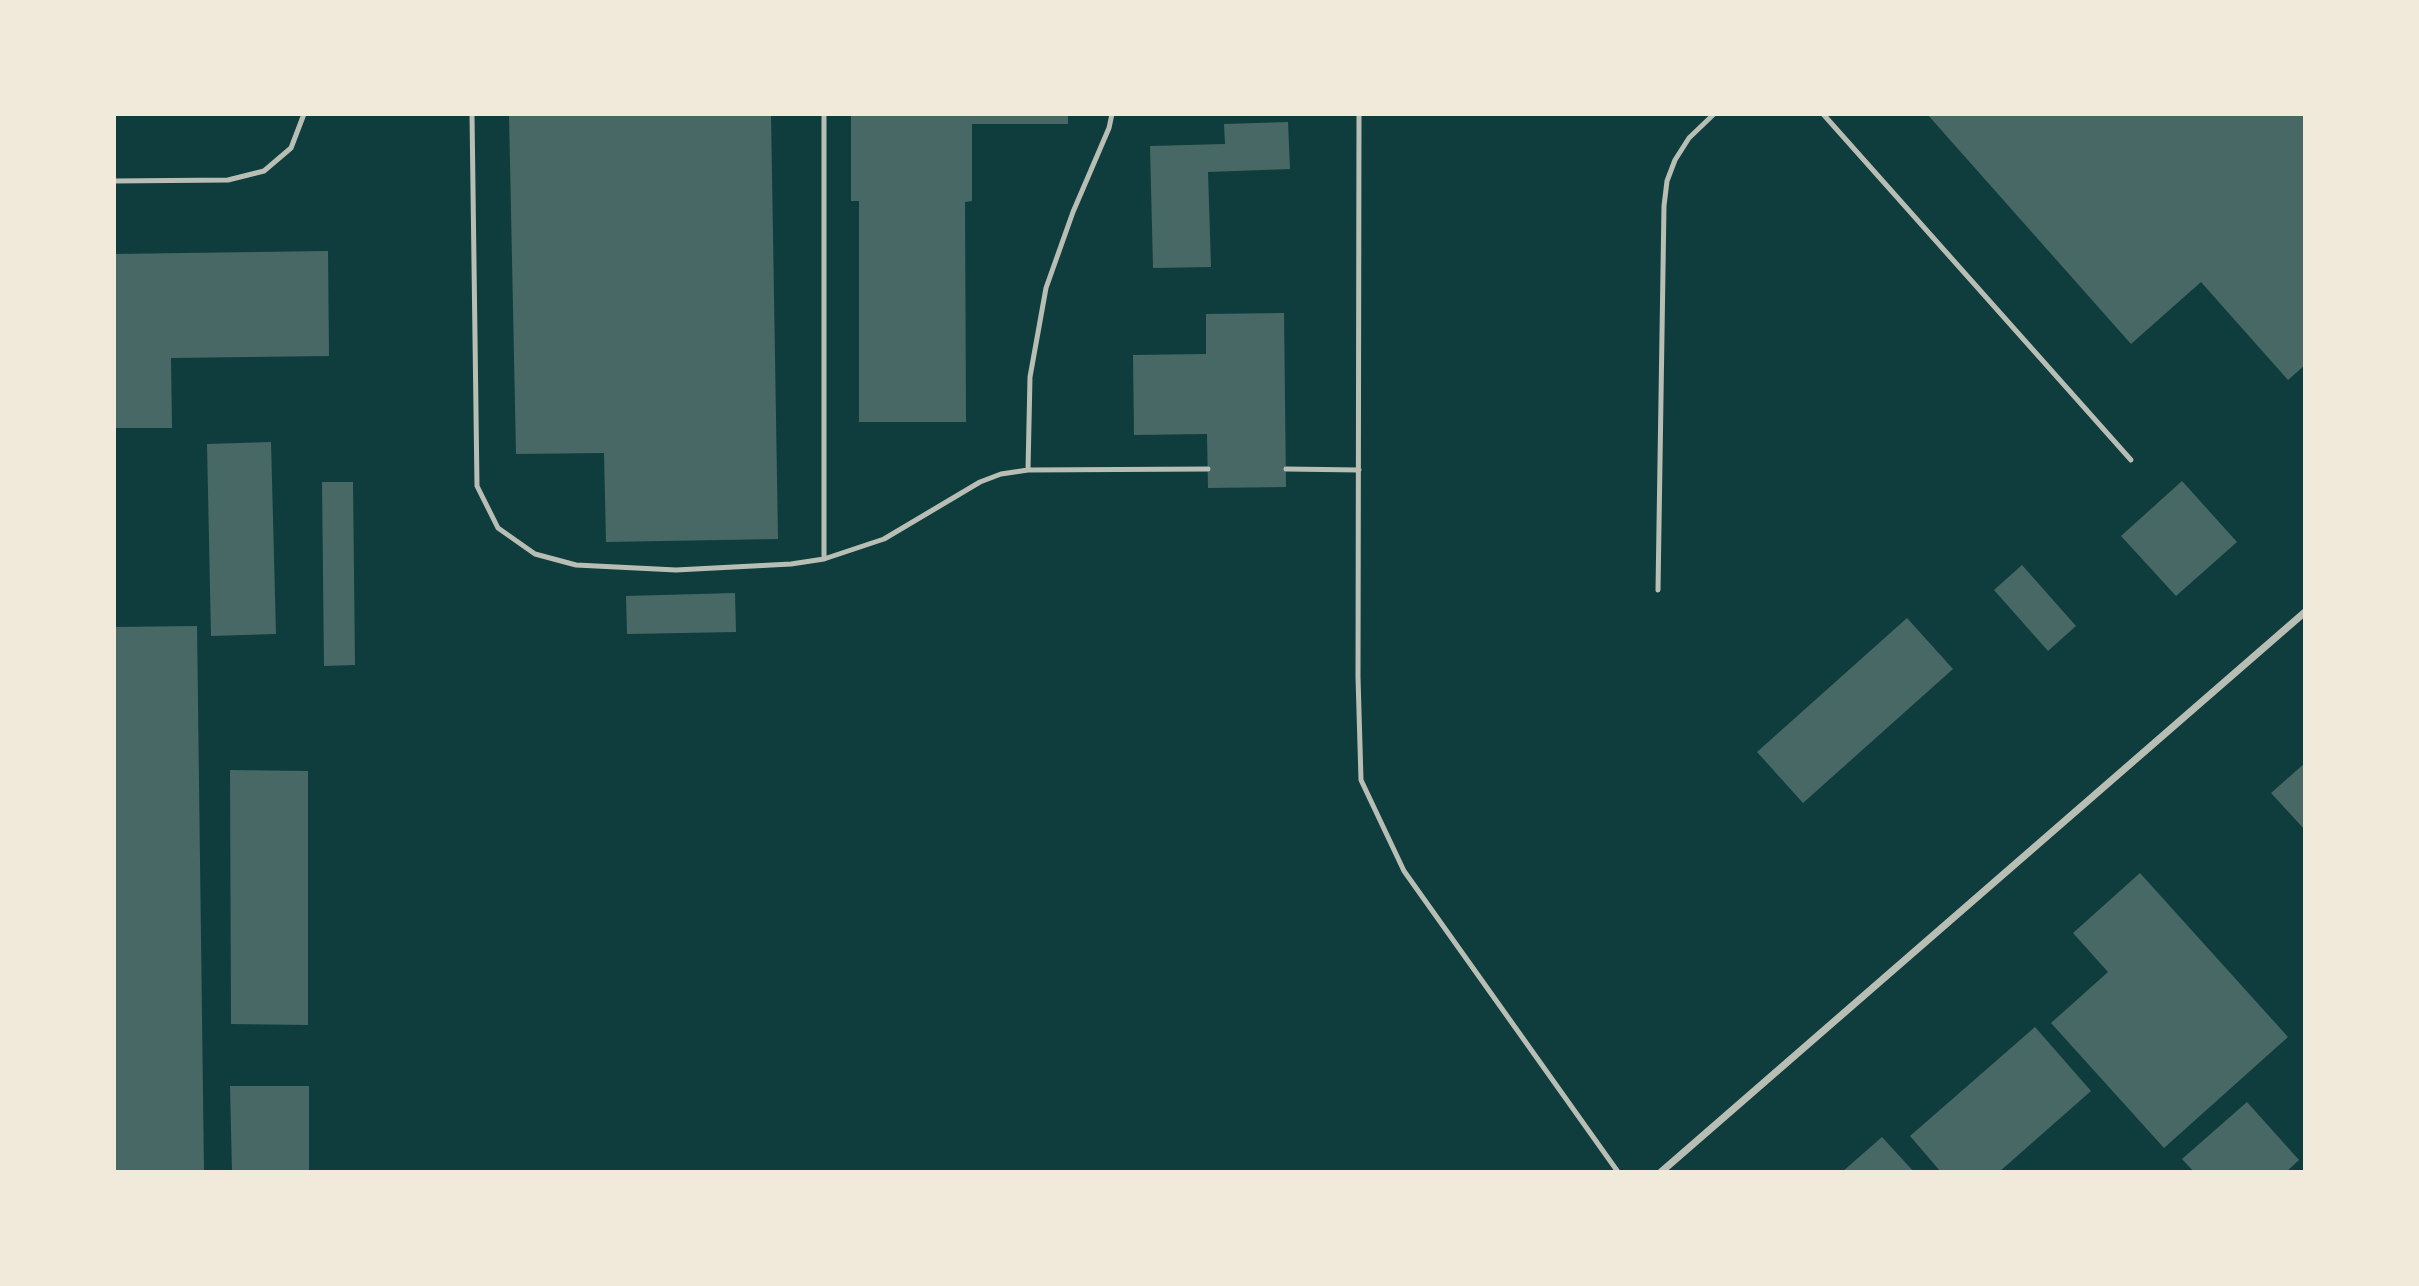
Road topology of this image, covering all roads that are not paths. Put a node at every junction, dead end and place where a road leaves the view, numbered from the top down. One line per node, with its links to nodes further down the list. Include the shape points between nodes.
1 (304, 114): 8 (lane, via 291,148 264,171 228,180)
2 (472, 114): 14 (lane, via 477,486 498,527 535,554 576,565 676,570)
3 (824, 114): 14 (lane)
4 (1112, 114): 12 (lane, via 1046,288 1030,377)
5 (1359, 114): 13 (lane)
6 (1714, 114): 15 (lane, via 1689,138 1675,160 1664,206)
7 (1823, 114): 9 (lane)
8 (114, 181)
9 (2131, 460)
10 (1208, 469): 12 (lane)
11 (1286, 469): 13 (lane)
12 (1028, 470): 14 (lane, via 980,482 884,539)
13 (1359, 470): 17 (lane, via 1361,780 1404,872)
14 (824, 559)
15 (1658, 590)
16 (2305, 612): 18 (street)
17 (1618, 1172)
18 (1661, 1172)

